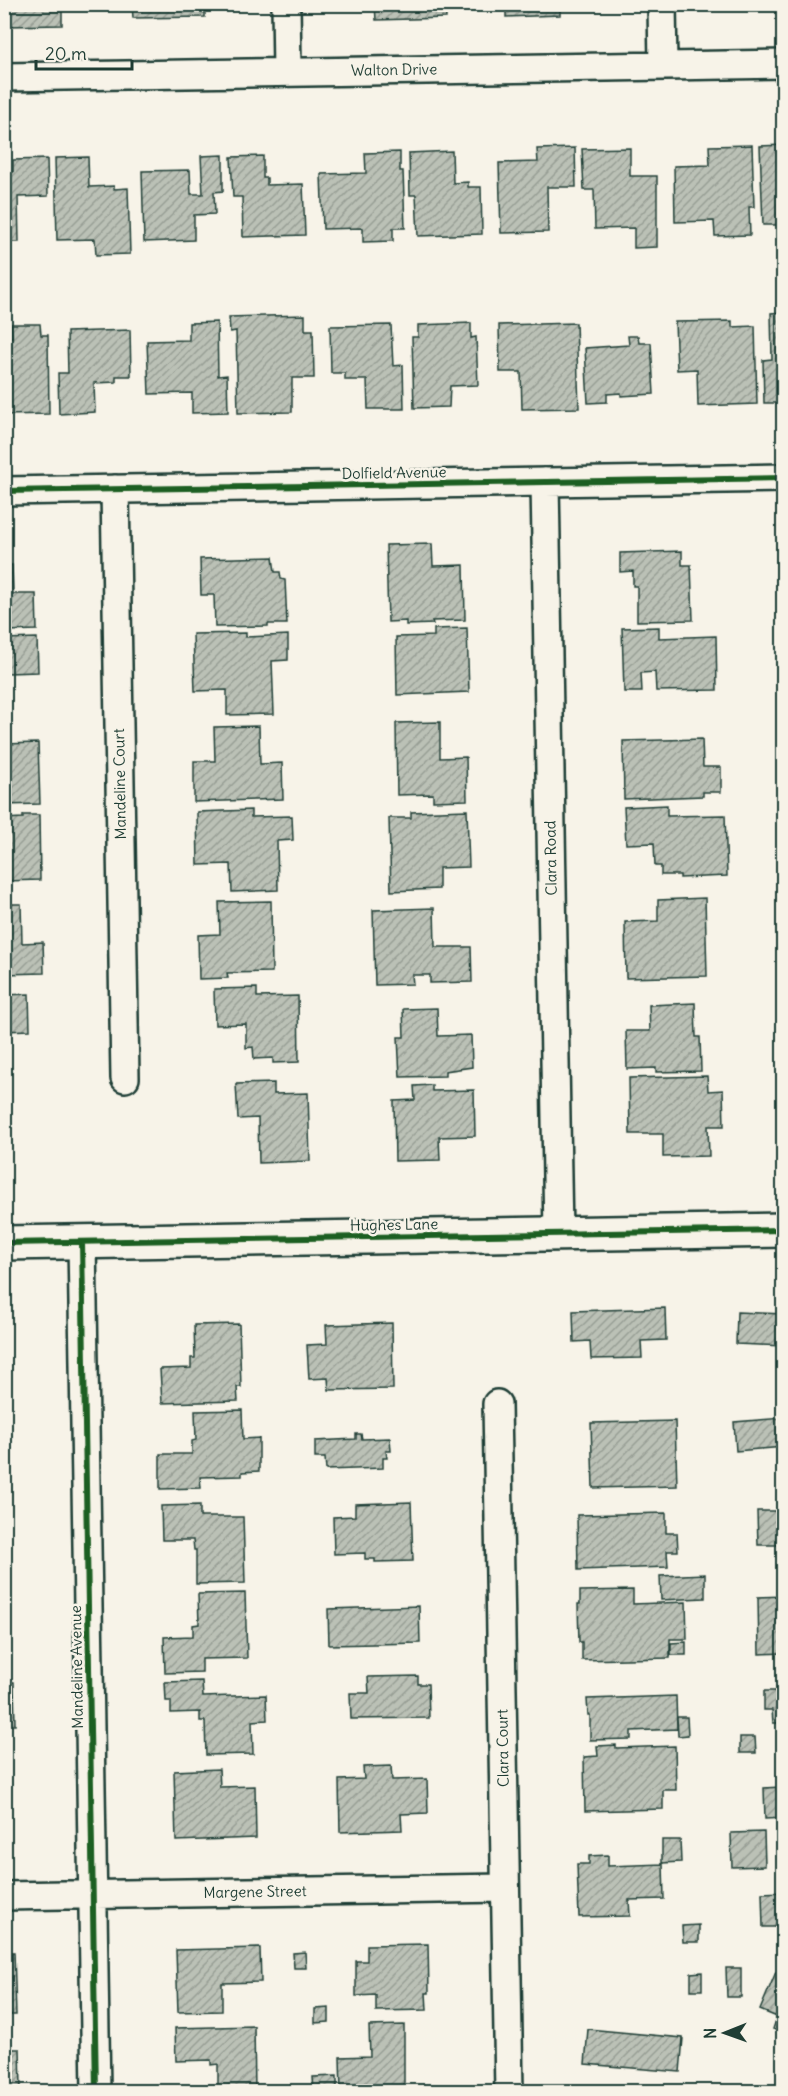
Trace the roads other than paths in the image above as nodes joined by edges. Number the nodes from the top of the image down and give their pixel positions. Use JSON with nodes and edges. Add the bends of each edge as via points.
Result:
{"nodes":[{"id":1,"x":286,"y":4,"type":"edge"},
{"id":2,"x":662,"y":4,"type":"edge"},
{"id":3,"x":783,"y":64,"type":"edge"},
{"id":4,"x":663,"y":66,"type":"junction"},
{"id":5,"x":287,"y":72,"type":"junction"},
{"id":6,"x":4,"y":77,"type":"edge"},
{"id":7,"x":783,"y":478,"type":"edge"},
{"id":8,"x":545,"y":482,"type":"junction"},
{"id":9,"x":115,"y":489,"type":"junction"},
{"id":10,"x":4,"y":491,"type":"edge"},
{"id":11,"x":125,"y":1078,"type":"dead end"},
{"id":12,"x":783,"y":1230,"type":"edge"},
{"id":13,"x":558,"y":1234,"type":"junction"},
{"id":14,"x":82,"y":1242,"type":"junction"},
{"id":15,"x":4,"y":1244,"type":"edge"},
{"id":16,"x":497,"y":1404,"type":"dead end"},
{"id":17,"x":506,"y":1887,"type":"junction"},
{"id":18,"x":93,"y":1895,"type":"junction"},
{"id":19,"x":4,"y":1896,"type":"edge"},
{"id":20,"x":96,"y":2091,"type":"edge"},
{"id":21,"x":509,"y":2091,"type":"edge"}],
"edges":[{"from":1,"to":5,"type":"street"},
{"from":2,"to":4,"type":"street"},
{"from":3,"to":4,"type":"street","name":"Walton Drive"},
{"from":4,"to":5,"type":"street","name":"Walton Drive"},
{"from":5,"to":6,"type":"street","name":"Walton Drive"},
{"from":7,"to":8,"type":"street","name":"Dolfield Avenue"},
{"from":8,"to":9,"type":"street","name":"Dolfield Avenue"},
{"from":8,"to":13,"type":"street","name":"Clara Road"},
{"from":9,"to":10,"type":"street","name":"Dolfield Avenue"},
{"from":9,"to":11,"type":"street","name":"Mandeline Court"},
{"from":12,"to":13,"type":"street","name":"Hughes Lane"},
{"from":13,"to":14,"type":"street","name":"Hughes Lane"},
{"from":14,"to":15,"type":"street","name":"Hughes Lane"},
{"from":14,"to":18,"type":"street","name":"Mandeline Avenue"},
{"from":16,"to":17,"type":"street","name":"Clara Court"},
{"from":17,"to":18,"type":"street","name":"Margene Street"},
{"from":17,"to":21,"type":"street","name":"Clara Court"},
{"from":18,"to":19,"type":"street","name":"Margene Street"},
{"from":18,"to":20,"type":"street","name":"Mandeline Avenue"}]}
